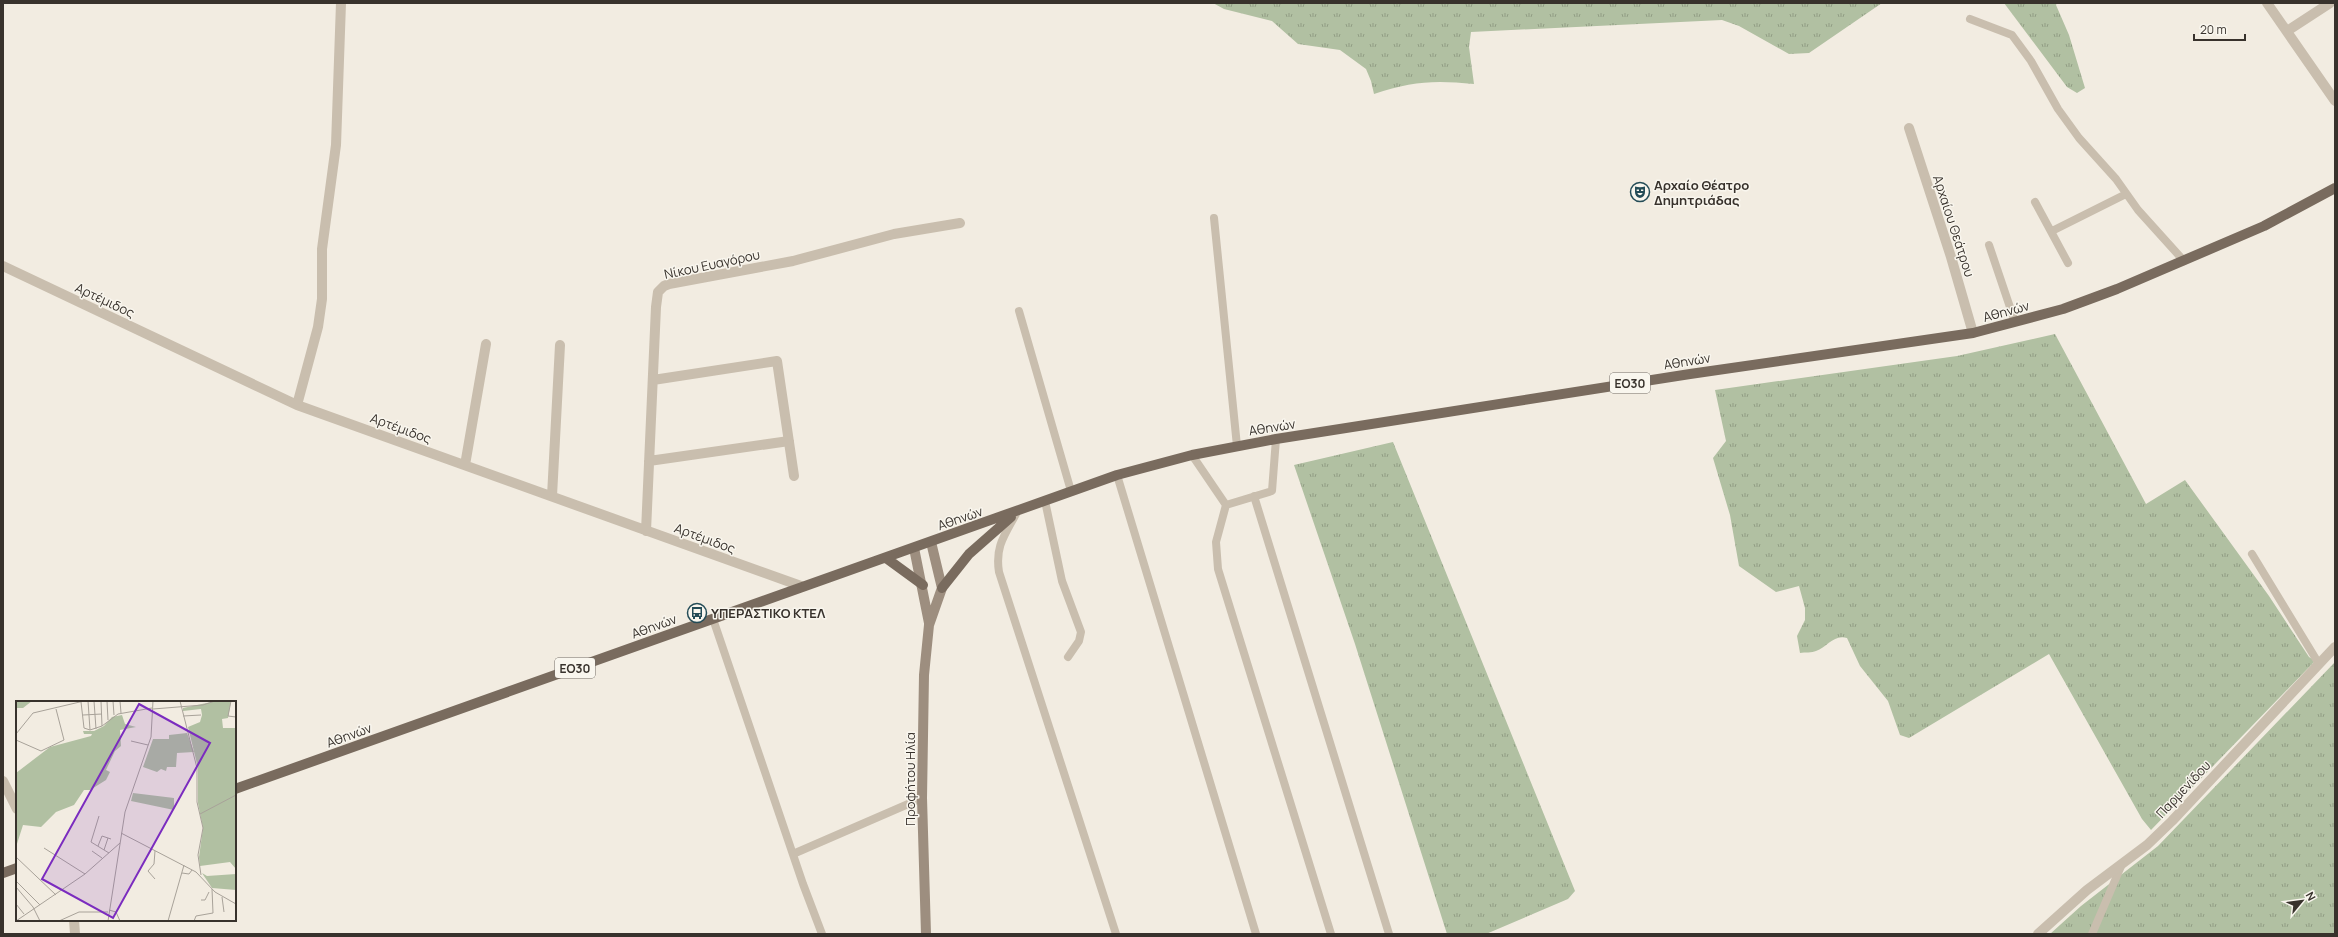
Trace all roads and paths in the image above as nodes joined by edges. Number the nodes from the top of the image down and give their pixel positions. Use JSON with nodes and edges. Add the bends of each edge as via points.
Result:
{"nodes":[{"id":1,"x":341,"y":3,"type":"edge"},
{"id":2,"x":2268,"y":3,"type":"edge"},
{"id":3,"x":2330,"y":3,"type":"edge"},
{"id":4,"x":1970,"y":19,"type":"dead end"},
{"id":5,"x":2287,"y":31,"type":"junction"},
{"id":6,"x":2333,"y":94,"type":"edge"},
{"id":7,"x":1909,"y":128,"type":"dead end"},
{"id":8,"x":2335,"y":188,"type":"edge"},
{"id":9,"x":2126,"y":194,"type":"junction"},
{"id":10,"x":2035,"y":202,"type":"dead end"},
{"id":11,"x":1214,"y":218,"type":"dead end"},
{"id":12,"x":960,"y":223,"type":"dead end"},
{"id":13,"x":2052,"y":231,"type":"junction"},
{"id":14,"x":1989,"y":245,"type":"dead end"},
{"id":15,"x":2184,"y":261,"type":"junction"},
{"id":16,"x":2068,"y":263,"type":"dead end"},
{"id":17,"x":3,"y":266,"type":"edge"},
{"id":18,"x":1019,"y":311,"type":"dead end"},
{"id":19,"x":2015,"y":322,"type":"junction"},
{"id":20,"x":1973,"y":333,"type":"junction"},
{"id":21,"x":486,"y":344,"type":"dead end"},
{"id":22,"x":560,"y":345,"type":"dead end"},
{"id":23,"x":653,"y":380,"type":"junction"},
{"id":24,"x":297,"y":405,"type":"junction"},
{"id":25,"x":1276,"y":439,"type":"junction"},
{"id":26,"x":789,"y":441,"type":"junction"},
{"id":27,"x":1236,"y":446,"type":"junction"},
{"id":28,"x":1192,"y":455,"type":"junction"},
{"id":29,"x":649,"y":462,"type":"junction"},
{"id":30,"x":466,"y":465,"type":"junction"},
{"id":31,"x":1117,"y":475,"type":"junction"},
{"id":32,"x":794,"y":476,"type":"dead end"},
{"id":33,"x":1071,"y":491,"type":"junction"},
{"id":34,"x":552,"y":496,"type":"junction"},
{"id":35,"x":1254,"y":496,"type":"junction"},
{"id":36,"x":1045,"y":500,"type":"junction"},
{"id":37,"x":1226,"y":505,"type":"junction"},
{"id":38,"x":1018,"y":512,"type":"junction"},
{"id":39,"x":646,"y":531,"type":"junction"},
{"id":40,"x":931,"y":542,"type":"junction"},
{"id":41,"x":914,"y":548,"type":"junction"},
{"id":42,"x":2252,"y":554,"type":"dead end"},
{"id":43,"x":886,"y":558,"type":"junction"},
{"id":44,"x":923,"y":585,"type":"junction"},
{"id":45,"x":802,"y":586,"type":"junction"},
{"id":46,"x":942,"y":588,"type":"junction"},
{"id":47,"x":713,"y":619,"type":"junction"},
{"id":48,"x":929,"y":625,"type":"junction"},
{"id":49,"x":2335,"y":647,"type":"edge"},
{"id":50,"x":1068,"y":657,"type":"dead end"},
{"id":51,"x":2319,"y":664,"type":"junction"},
{"id":52,"x":3,"y":781,"type":"edge"},
{"id":53,"x":236,"y":789,"type":"edge"},
{"id":54,"x":922,"y":798,"type":"junction"},
{"id":55,"x":16,"y":807,"type":"edge"},
{"id":56,"x":793,"y":854,"type":"junction"},
{"id":57,"x":2122,"y":864,"type":"junction"},
{"id":58,"x":16,"y":868,"type":"edge"},
{"id":59,"x":3,"y":873,"type":"edge"},
{"id":60,"x":74,"y":921,"type":"edge"},
{"id":61,"x":75,"y":934,"type":"edge"},
{"id":62,"x":822,"y":934,"type":"edge"},
{"id":63,"x":926,"y":934,"type":"edge"},
{"id":64,"x":1116,"y":934,"type":"edge"},
{"id":65,"x":1256,"y":934,"type":"edge"},
{"id":66,"x":1331,"y":934,"type":"edge"},
{"id":67,"x":1389,"y":934,"type":"edge"},
{"id":68,"x":2038,"y":934,"type":"edge"},
{"id":69,"x":2092,"y":934,"type":"edge"}],
"edges":[{"from":1,"to":24,"type":"street","via":[[336,145],[322,249],[322,299],[318,327]]},
{"from":2,"to":5,"type":"street"},
{"from":3,"to":5,"type":"street"},
{"from":4,"to":9,"type":"lane","via":[[2012,35],[2032,61],[2058,109],[2079,138],[2116,178]]},
{"from":5,"to":6,"type":"street"},
{"from":7,"to":20,"type":"street","name":"Αρχαίου Θεάτρου"},
{"from":8,"to":15,"type":"main road","name":"Αθηνών","number":"ΕΟ30","via":[[2271,222]]},
{"from":9,"to":13,"type":"lane"},
{"from":9,"to":15,"type":"lane"},
{"from":10,"to":13,"type":"lane"},
{"from":11,"to":27,"type":"lane"},
{"from":12,"to":23,"type":"street","name":"Νίκου Ευαγόρου","via":[[894,234],[793,261],[664,286],[656,299]]},
{"from":13,"to":16,"type":"lane"},
{"from":14,"to":19,"type":"lane"},
{"from":15,"to":19,"type":"main road","name":"Αθηνών","number":"ΕΟ30","via":[[2077,304]]},
{"from":17,"to":24,"type":"street","name":"Αρτέμιδος"},
{"from":18,"to":33,"type":"lane"},
{"from":19,"to":20,"type":"main road","name":"Αθηνών","number":"ΕΟ30"},
{"from":20,"to":25,"type":"main road","name":"Αθηνών","number":"ΕΟ30","via":[[1690,374]]},
{"from":21,"to":30,"type":"street"},
{"from":22,"to":34,"type":"street"},
{"from":23,"to":26,"type":"street","via":[[777,361]]},
{"from":23,"to":29,"type":"street","name":"Νίκου Ευαγόρου"},
{"from":24,"to":30,"type":"street","name":"Αρτέμιδος"},
{"from":25,"to":27,"type":"main road","name":"Αθηνών","number":"ΕΟ30"},
{"from":25,"to":35,"type":"lane","via":[[1272,491]]},
{"from":26,"to":29,"type":"street"},
{"from":26,"to":32,"type":"street"},
{"from":27,"to":28,"type":"main road","name":"Αθηνών","number":"ΕΟ30"},
{"from":28,"to":31,"type":"main road","name":"Αθηνών","number":"ΕΟ30"},
{"from":28,"to":37,"type":"lane"},
{"from":29,"to":39,"type":"street","name":"Νίκου Ευαγόρου"},
{"from":30,"to":34,"type":"street","name":"Αρτέμιδος"},
{"from":31,"to":33,"type":"main road","name":"Αθηνών","number":"ΕΟ30"},
{"from":31,"to":65,"type":"lane"},
{"from":33,"to":36,"type":"main road","name":"Αθηνών","number":"ΕΟ30"},
{"from":34,"to":39,"type":"street","name":"Αρτέμιδος"},
{"from":35,"to":37,"type":"lane"},
{"from":35,"to":67,"type":"lane"},
{"from":36,"to":38,"type":"main road","name":"Αθηνών","number":"ΕΟ30"},
{"from":36,"to":50,"type":"lane","via":[[1062,581],[1081,632],[1079,641]]},
{"from":37,"to":66,"type":"lane","via":[[1216,542],[1218,569]]},
{"from":38,"to":40,"type":"main road","name":"Αθηνών","number":"ΕΟ30"},
{"from":38,"to":46,"type":"main road","via":[[969,554]]},
{"from":38,"to":64,"type":"lane","via":[[1000,544],[996,557],[999,572]]},
{"from":39,"to":45,"type":"street","name":"Αρτέμιδος"},
{"from":40,"to":41,"type":"main road","name":"Αθηνών","number":"ΕΟ30"},
{"from":40,"to":46,"type":"street"},
{"from":41,"to":43,"type":"main road","name":"Αθηνών","number":"ΕΟ30"},
{"from":41,"to":44,"type":"street"},
{"from":42,"to":51,"type":"lane"},
{"from":43,"to":44,"type":"main road"},
{"from":43,"to":45,"type":"main road","name":"Αθηνών","number":"ΕΟ30"},
{"from":44,"to":48,"type":"street"},
{"from":45,"to":47,"type":"main road","name":"Αθηνών","number":"ΕΟ30"},
{"from":46,"to":48,"type":"street"},
{"from":47,"to":53,"type":"main road","name":"Αθηνών","number":"ΕΟ30"},
{"from":47,"to":56,"type":"lane"},
{"from":48,"to":54,"type":"street","name":"Προφήτου Ηλία","via":[[924,676]]},
{"from":49,"to":51,"type":"street","name":"Παρμενίδου"},
{"from":51,"to":57,"type":"street","name":"Παρμενίδου","via":[[2172,821]]},
{"from":52,"to":55,"type":"street"},
{"from":54,"to":56,"type":"lane"},
{"from":54,"to":63,"type":"street","name":"Προφήτου Ηλία"},
{"from":56,"to":62,"type":"lane"},
{"from":57,"to":68,"type":"street","name":"Παρμενίδου","via":[[2087,890]]},
{"from":57,"to":69,"type":"lane"},
{"from":58,"to":59,"type":"main road"},
{"from":60,"to":61,"type":"street"}]}
